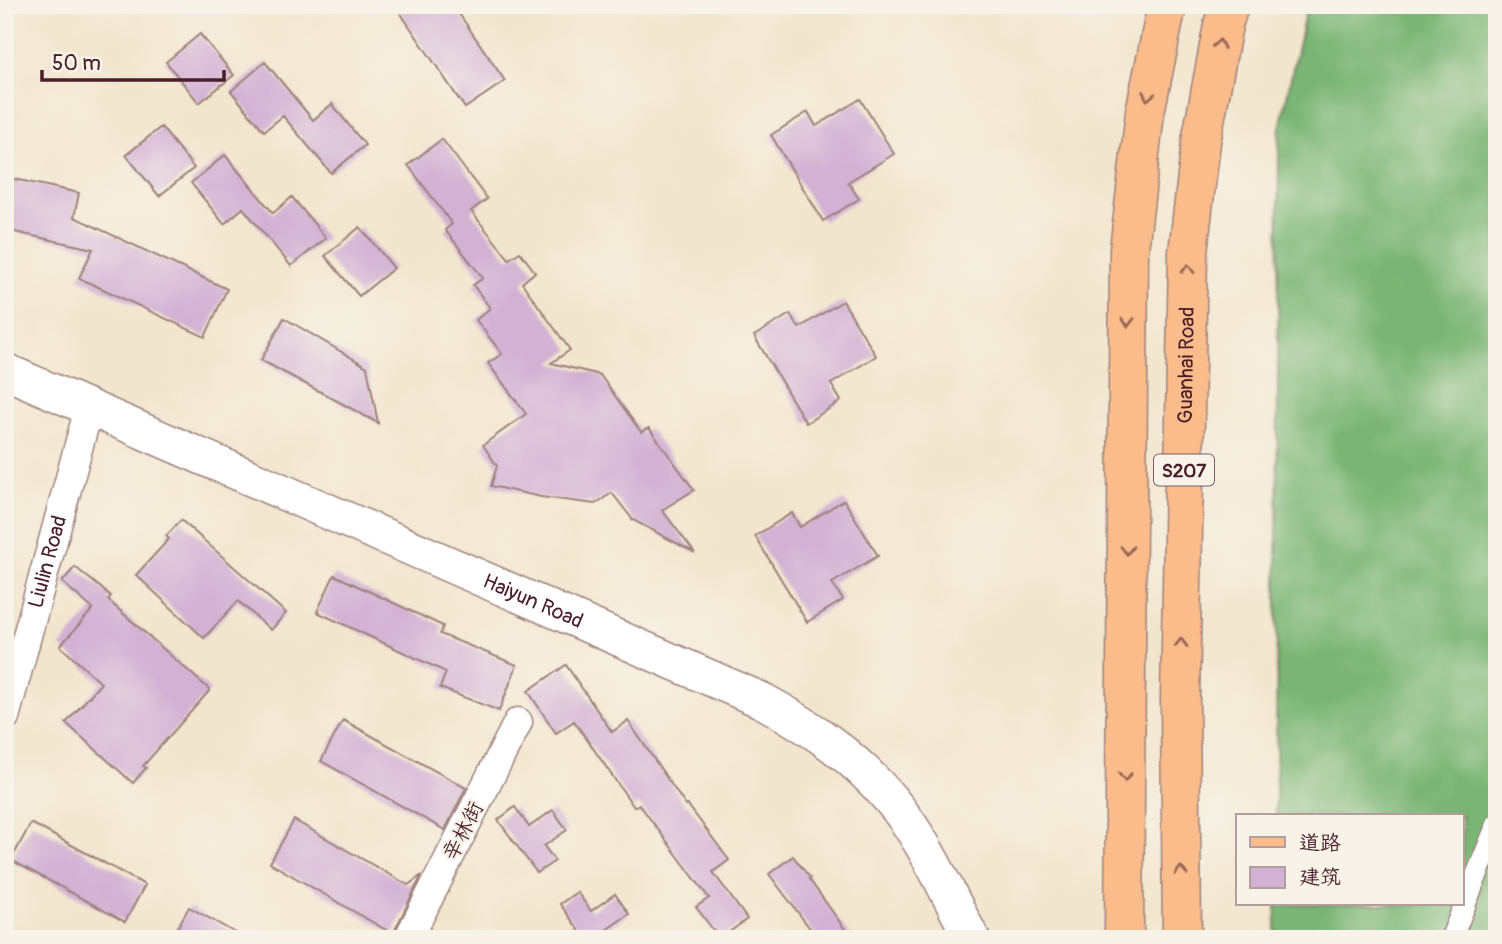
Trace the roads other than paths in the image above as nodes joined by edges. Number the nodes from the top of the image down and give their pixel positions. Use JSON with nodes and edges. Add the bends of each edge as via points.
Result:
{"nodes":[{"id":1,"x":1167,"y":5,"type":"edge"},
{"id":2,"x":1229,"y":5,"type":"edge"},
{"id":3,"x":5,"y":371,"type":"edge"},
{"id":4,"x":89,"y":408,"type":"junction"},
{"id":5,"x":5,"y":717,"type":"edge"},
{"id":6,"x":518,"y":722,"type":"dead end"},
{"id":7,"x":1497,"y":825,"type":"edge"},
{"id":8,"x":408,"y":939,"type":"edge"},
{"id":9,"x":972,"y":939,"type":"edge"},
{"id":10,"x":1124,"y":939,"type":"edge"},
{"id":11,"x":1182,"y":939,"type":"edge"},
{"id":12,"x":1451,"y":939,"type":"edge"}],
"edges":[{"from":1,"to":10,"type":"main road","number":"S207","one_way":true,"via":[[1144,122],[1129,250]]},
{"from":11,"to":2,"type":"main road","name":"Guanhai Road","number":"S207","one_way":true,"via":[[1180,699],[1188,252],[1201,142]]},
{"from":3,"to":4,"type":"street","name":"Haiyun Road"},
{"from":4,"to":5,"type":"street","name":"Liulin Road"},
{"from":4,"to":9,"type":"street","name":"Haiyun Road","via":[[763,701],[803,723],[862,769],[892,801]]},
{"from":6,"to":8,"type":"street","name":"辛林街"},
{"from":7,"to":12,"type":"street"}]}
